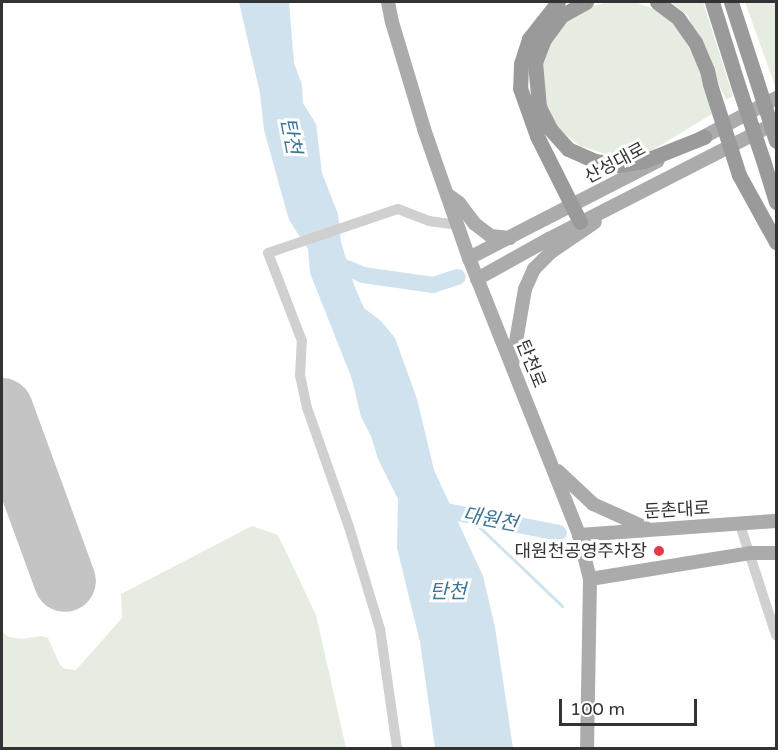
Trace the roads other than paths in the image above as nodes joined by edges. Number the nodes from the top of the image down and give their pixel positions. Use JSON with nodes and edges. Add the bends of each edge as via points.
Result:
{"nodes":[{"id":1,"x":388,"y":2,"type":"edge"},
{"id":2,"x":558,"y":2,"type":"edge"},
{"id":3,"x":586,"y":2,"type":"edge"},
{"id":4,"x":657,"y":2,"type":"edge"},
{"id":5,"x":711,"y":2,"type":"edge"},
{"id":6,"x":731,"y":2,"type":"edge"},
{"id":7,"x":777,"y":98,"type":"edge"},
{"id":8,"x":777,"y":123,"type":"edge"},
{"id":9,"x":704,"y":137,"type":"junction"},
{"id":10,"x":777,"y":141,"type":"edge"},
{"id":11,"x":446,"y":194,"type":"junction"},
{"id":12,"x":777,"y":202,"type":"edge"},
{"id":13,"x":620,"y":204,"type":"junction"},
{"id":14,"x":572,"y":206,"type":"junction"},
{"id":15,"x":580,"y":222,"type":"junction"},
{"id":16,"x":457,"y":225,"type":"junction"},
{"id":17,"x":510,"y":238,"type":"junction"},
{"id":18,"x":777,"y":242,"type":"edge"},
{"id":19,"x":469,"y":258,"type":"junction"},
{"id":20,"x":477,"y":279,"type":"junction"},
{"id":21,"x":512,"y":367,"type":"junction"},
{"id":22,"x":551,"y":463,"type":"junction"},
{"id":23,"x":777,"y":521,"type":"edge"},
{"id":24,"x":740,"y":525,"type":"junction"},
{"id":25,"x":648,"y":529,"type":"junction"},
{"id":26,"x":579,"y":535,"type":"junction"},
{"id":27,"x":750,"y":553,"type":"junction"},
{"id":28,"x":777,"y":553,"type":"edge"},
{"id":29,"x":590,"y":579,"type":"junction"},
{"id":30,"x":777,"y":635,"type":"edge"},
{"id":31,"x":397,"y":748,"type":"edge"},
{"id":32,"x":587,"y":748,"type":"edge"}],
"edges":[{"from":1,"to":11,"type":"main road","name":"탄천로"},
{"from":2,"to":14,"type":"highway","via":[[529,39],[521,64],[520,88],[537,136]]},
{"from":3,"to":9,"type":"highway","via":[[561,16],[544,39],[535,62],[539,107],[550,129],[567,148],[595,161],[620,165],[644,161]]},
{"from":4,"to":18,"type":"highway","bridge":true,"via":[[678,18],[695,42],[738,175]]},
{"from":5,"to":12,"type":"highway","bridge":true},
{"from":6,"to":10,"type":"highway","bridge":true},
{"from":7,"to":9,"type":"main road","name":"산성대로"},
{"from":8,"to":13,"type":"main road","name":"산성대로"},
{"from":9,"to":14,"type":"main road","name":"산성대로"},
{"from":11,"to":16,"type":"main road","name":"탄천로"},
{"from":11,"to":17,"type":"main road","via":[[491,236]]},
{"from":13,"to":15,"type":"main road","name":"산성대로"},
{"from":13,"to":21,"type":"main road","via":[[551,252],[534,269],[525,289]]},
{"from":14,"to":15,"type":"highway"},
{"from":14,"to":17,"type":"main road","name":"산성대로"},
{"from":15,"to":20,"type":"main road","name":"산성대로"},
{"from":16,"to":19,"type":"main road","name":"탄천로"},
{"from":16,"to":31,"type":"street","via":[[429,221],[398,209],[268,253],[302,341],[300,376],[307,408],[380,629]]},
{"from":17,"to":19,"type":"main road","name":"산성대로"},
{"from":19,"to":20,"type":"main road","name":"탄천로"},
{"from":20,"to":21,"type":"main road","name":"탄천로"},
{"from":21,"to":22,"type":"main road","name":"탄천로"},
{"from":22,"to":25,"type":"main road","via":[[593,504]]},
{"from":22,"to":26,"type":"main road","name":"탄천로"},
{"from":23,"to":24,"type":"main road","name":"둔촌대로"},
{"from":24,"to":25,"type":"main road","name":"둔촌대로"},
{"from":24,"to":27,"type":"street"},
{"from":25,"to":26,"type":"main road","name":"둔촌대로"},
{"from":26,"to":29,"type":"main road","name":"탄천로"},
{"from":27,"to":28,"type":"main road"},
{"from":27,"to":29,"type":"main road"},
{"from":27,"to":30,"type":"street"},
{"from":29,"to":32,"type":"main road","name":"탄천로"}]}
